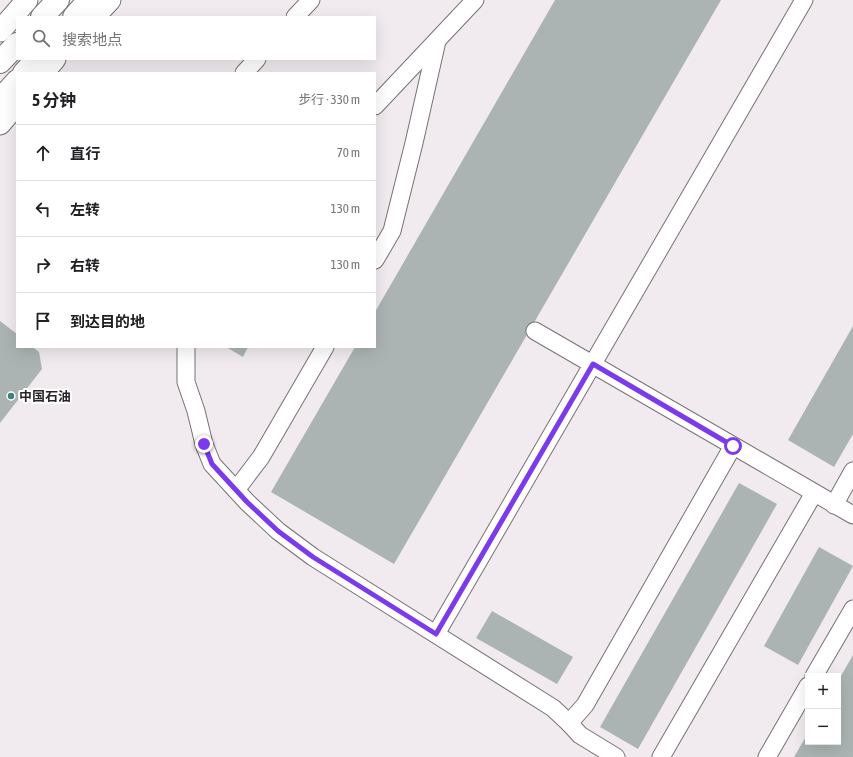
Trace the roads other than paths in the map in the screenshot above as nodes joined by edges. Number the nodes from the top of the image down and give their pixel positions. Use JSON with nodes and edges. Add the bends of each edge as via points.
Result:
{"nodes":[{"id":1,"x":27,"y":0,"type":"edge"},
{"id":2,"x":58,"y":0,"type":"edge"},
{"id":3,"x":89,"y":0,"type":"edge"},
{"id":4,"x":110,"y":0,"type":"edge"},
{"id":5,"x":311,"y":0,"type":"edge"},
{"id":6,"x":474,"y":0,"type":"edge"},
{"id":7,"x":804,"y":0,"type":"edge"},
{"id":8,"x":43,"y":16,"type":"edge"},
{"id":9,"x":75,"y":16,"type":"edge"},
{"id":10,"x":95,"y":16,"type":"edge"},
{"id":11,"x":296,"y":16,"type":"edge"},
{"id":12,"x":0,"y":31,"type":"edge"},
{"id":13,"x":437,"y":40,"type":"junction"},
{"id":14,"x":16,"y":45,"type":"edge"},
{"id":15,"x":36,"y":60,"type":"edge"},
{"id":16,"x":54,"y":60,"type":"edge"},
{"id":17,"x":256,"y":60,"type":"edge"},
{"id":18,"x":0,"y":62,"type":"edge"},
{"id":19,"x":25,"y":72,"type":"edge"},
{"id":20,"x":44,"y":72,"type":"edge"},
{"id":21,"x":245,"y":72,"type":"edge"},
{"id":22,"x":16,"y":82,"type":"edge"},
{"id":23,"x":0,"y":100,"type":"edge"},
{"id":24,"x":16,"y":105,"type":"edge"},
{"id":25,"x":376,"y":105,"type":"edge"},
{"id":26,"x":0,"y":124,"type":"edge"},
{"id":27,"x":376,"y":258,"type":"edge"},
{"id":28,"x":535,"y":331,"type":"dead end"},
{"id":29,"x":186,"y":348,"type":"edge"},
{"id":30,"x":324,"y":348,"type":"edge"},
{"id":31,"x":593,"y":364,"type":"junction"},
{"id":32,"x":733,"y":446,"type":"junction"},
{"id":33,"x":853,"y":471,"type":"edge"},
{"id":34,"x":236,"y":490,"type":"junction"},
{"id":35,"x":814,"y":493,"type":"junction"},
{"id":36,"x":834,"y":504,"type":"junction"},
{"id":37,"x":853,"y":515,"type":"edge"},
{"id":38,"x":853,"y":608,"type":"edge"},
{"id":39,"x":436,"y":634,"type":"junction"},
{"id":40,"x":816,"y":673,"type":"edge"},
{"id":41,"x":805,"y":691,"type":"edge"},
{"id":42,"x":569,"y":723,"type":"junction"},
{"id":43,"x":616,"y":757,"type":"edge"},
{"id":44,"x":661,"y":757,"type":"edge"},
{"id":45,"x":767,"y":757,"type":"edge"}],
"edges":[{"from":1,"to":12,"type":"main road"},
{"from":2,"to":8,"type":"highway"},
{"from":3,"to":9,"type":"highway"},
{"from":4,"to":10,"type":"main road"},
{"from":5,"to":11,"type":"street"},
{"from":6,"to":13,"type":"street"},
{"from":7,"to":31,"type":"street"},
{"from":13,"to":25,"type":"street"},
{"from":13,"to":27,"type":"street","via":[[392,231]]},
{"from":14,"to":18,"type":"highway"},
{"from":15,"to":19,"type":"highway"},
{"from":16,"to":20,"type":"main road"},
{"from":17,"to":21,"type":"street"},
{"from":22,"to":23,"type":"highway"},
{"from":24,"to":26,"type":"main road"},
{"from":28,"to":31,"type":"street"},
{"from":29,"to":34,"type":"street","via":[[186,382],[204,444],[212,464]]},
{"from":30,"to":34,"type":"street","via":[[261,457]]},
{"from":31,"to":32,"type":"street"},
{"from":31,"to":39,"type":"street"},
{"from":32,"to":35,"type":"street"},
{"from":32,"to":42,"type":"street","via":[[585,705]]},
{"from":33,"to":36,"type":"street"},
{"from":34,"to":39,"type":"street","via":[[278,531],[313,557]]},
{"from":35,"to":36,"type":"street"},
{"from":35,"to":44,"type":"street"},
{"from":36,"to":37,"type":"street"},
{"from":38,"to":40,"type":"street"},
{"from":39,"to":42,"type":"street","via":[[553,708]]},
{"from":41,"to":45,"type":"street"},
{"from":42,"to":43,"type":"street","via":[[580,735]]}]}
